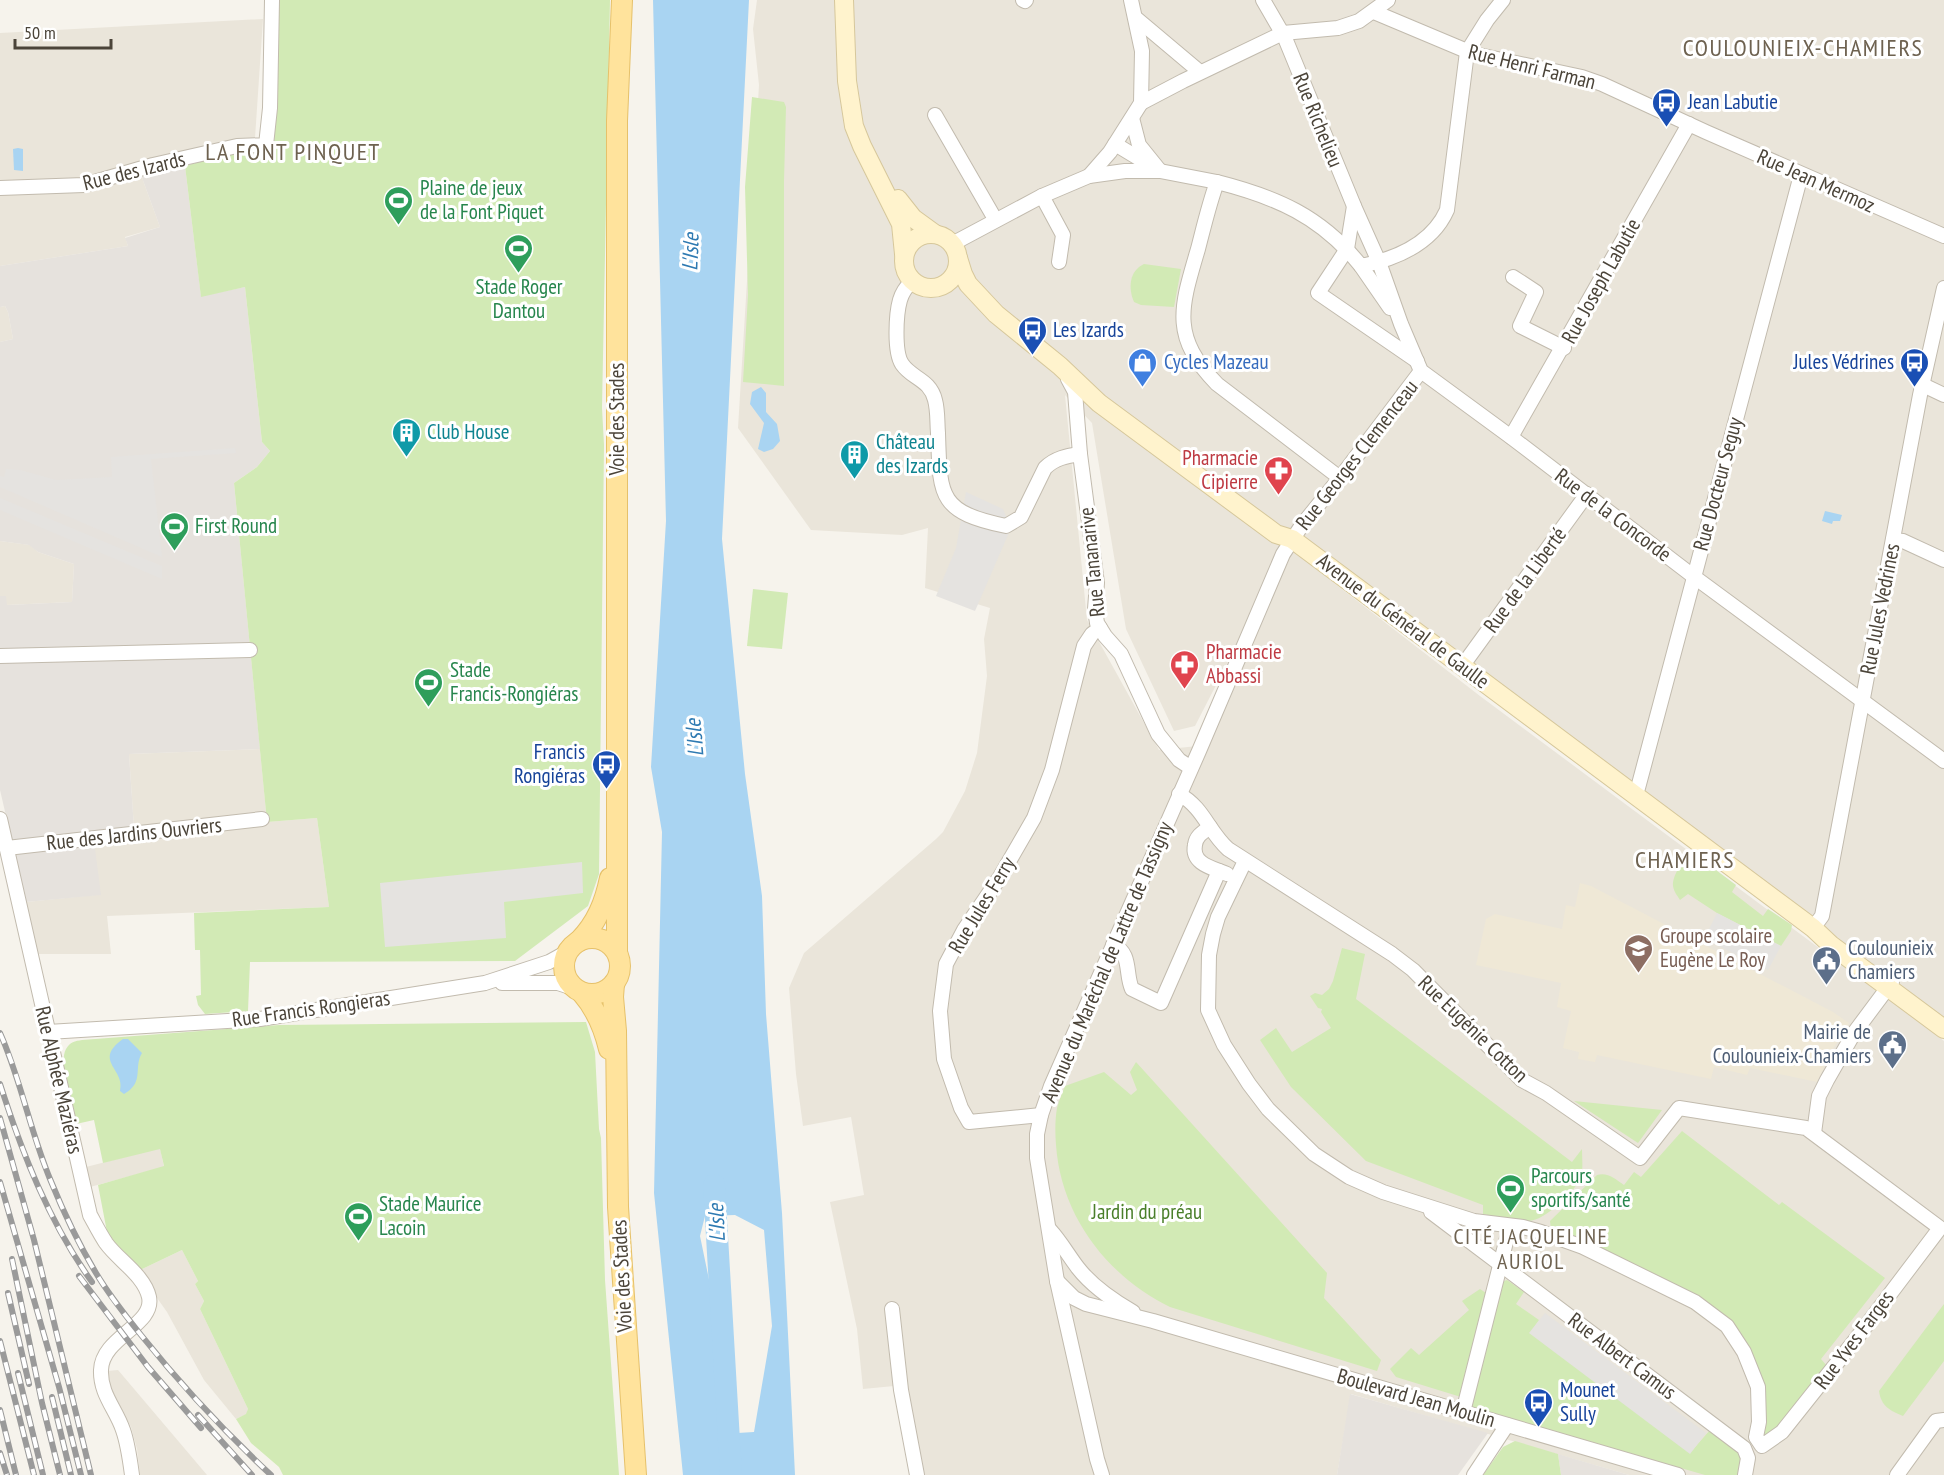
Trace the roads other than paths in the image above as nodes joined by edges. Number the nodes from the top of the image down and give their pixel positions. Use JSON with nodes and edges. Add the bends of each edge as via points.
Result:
{"nodes":[{"id":1,"x":272,"y":0,"type":"edge"},
{"id":2,"x":622,"y":0,"type":"edge"},
{"id":3,"x":844,"y":0,"type":"edge"},
{"id":4,"x":1131,"y":0,"type":"edge"},
{"id":5,"x":1263,"y":0,"type":"edge"},
{"id":6,"x":1388,"y":0,"type":"edge"},
{"id":7,"x":1503,"y":0,"type":"edge"},
{"id":8,"x":1374,"y":12,"type":"junction"},
{"id":9,"x":1137,"y":19,"type":"junction"},
{"id":10,"x":1283,"y":33,"type":"junction"},
{"id":11,"x":1467,"y":52,"type":"junction"},
{"id":12,"x":1200,"y":72,"type":"junction"},
{"id":13,"x":1141,"y":103,"type":"junction"},
{"id":14,"x":935,"y":115,"type":"dead end"},
{"id":15,"x":1132,"y":118,"type":"junction"},
{"id":16,"x":1689,"y":124,"type":"junction"},
{"id":17,"x":1115,"y":144,"type":"junction"},
{"id":18,"x":869,"y":160,"type":"junction"},
{"id":19,"x":1160,"y":171,"type":"junction"},
{"id":20,"x":1801,"y":175,"type":"junction"},
{"id":21,"x":1089,"y":176,"type":"junction"},
{"id":22,"x":1217,"y":182,"type":"junction"},
{"id":23,"x":0,"y":188,"type":"edge"},
{"id":24,"x":1042,"y":196,"type":"junction"},
{"id":25,"x":1354,"y":206,"type":"junction"},
{"id":26,"x":995,"y":219,"type":"junction"},
{"id":27,"x":936,"y":234,"type":"junction"},
{"id":28,"x":1944,"y":236,"type":"edge"},
{"id":29,"x":1347,"y":249,"type":"junction"},
{"id":30,"x":955,"y":251,"type":"junction"},
{"id":31,"x":904,"y":254,"type":"junction"},
{"id":32,"x":1059,"y":262,"type":"dead end"},
{"id":33,"x":1379,"y":262,"type":"junction"},
{"id":34,"x":1361,"y":266,"type":"junction"},
{"id":35,"x":1513,"y":277,"type":"dead end"},
{"id":36,"x":912,"y":281,"type":"junction"},
{"id":37,"x":939,"y":287,"type":"junction"},
{"id":38,"x":1944,"y":288,"type":"edge"},
{"id":39,"x":996,"y":314,"type":"junction"},
{"id":40,"x":1401,"y":324,"type":"junction"},
{"id":41,"x":1564,"y":348,"type":"junction"},
{"id":42,"x":1060,"y":366,"type":"junction"},
{"id":43,"x":1419,"y":366,"type":"junction"},
{"id":44,"x":1923,"y":385,"type":"junction"},
{"id":45,"x":1944,"y":395,"type":"edge"},
{"id":46,"x":1511,"y":437,"type":"junction"},
{"id":47,"x":1080,"y":454,"type":"junction"},
{"id":48,"x":1340,"y":478,"type":"junction"},
{"id":49,"x":1587,"y":494,"type":"junction"},
{"id":50,"x":1292,"y":539,"type":"junction"},
{"id":51,"x":1893,"y":540,"type":"junction"},
{"id":52,"x":1944,"y":560,"type":"edge"},
{"id":53,"x":1693,"y":576,"type":"junction"},
{"id":54,"x":1100,"y":628,"type":"junction"},
{"id":55,"x":250,"y":650,"type":"dead end"},
{"id":56,"x":0,"y":656,"type":"edge"},
{"id":57,"x":1463,"y":665,"type":"junction"},
{"id":58,"x":1862,"y":701,"type":"junction"},
{"id":59,"x":1944,"y":761,"type":"edge"},
{"id":60,"x":1191,"y":768,"type":"junction"},
{"id":61,"x":1634,"y":794,"type":"junction"},
{"id":62,"x":1179,"y":795,"type":"junction"},
{"id":63,"x":0,"y":819,"type":"edge"},
{"id":64,"x":262,"y":819,"type":"dead end"},
{"id":65,"x":1210,"y":827,"type":"junction"},
{"id":66,"x":617,"y":837,"type":"junction"},
{"id":67,"x":7,"y":848,"type":"junction"},
{"id":68,"x":1245,"y":861,"type":"junction"},
{"id":69,"x":1219,"y":871,"type":"junction"},
{"id":70,"x":1237,"y":879,"type":"junction"},
{"id":71,"x":1813,"y":928,"type":"junction"},
{"id":72,"x":1113,"y":945,"type":"junction"},
{"id":73,"x":573,"y":946,"type":"junction"},
{"id":74,"x":617,"y":952,"type":"junction"},
{"id":75,"x":485,"y":983,"type":"junction"},
{"id":76,"x":614,"y":984,"type":"junction"},
{"id":77,"x":1890,"y":984,"type":"junction"},
{"id":78,"x":579,"y":991,"type":"junction"},
{"id":79,"x":1944,"y":1020,"type":"edge"},
{"id":80,"x":1944,"y":1029,"type":"edge"},
{"id":81,"x":48,"y":1032,"type":"junction"},
{"id":82,"x":617,"y":1077,"type":"junction"},
{"id":83,"x":1041,"y":1115,"type":"junction"},
{"id":84,"x":1814,"y":1133,"type":"junction"},
{"id":85,"x":1422,"y":1205,"type":"junction"},
{"id":86,"x":1510,"y":1226,"type":"junction"},
{"id":87,"x":1940,"y":1228,"type":"joint"},
{"id":88,"x":1050,"y":1230,"type":"junction"},
{"id":89,"x":1500,"y":1264,"type":"junction"},
{"id":90,"x":1079,"y":1269,"type":"junction"},
{"id":91,"x":1056,"y":1281,"type":"junction"},
{"id":92,"x":1086,"y":1304,"type":"junction"},
{"id":93,"x":892,"y":1309,"type":"dead end"},
{"id":94,"x":1153,"y":1321,"type":"junction"},
{"id":95,"x":1066,"y":1328,"type":"junction"},
{"id":96,"x":1463,"y":1412,"type":"junction"},
{"id":97,"x":1940,"y":1421,"type":"edge"},
{"id":98,"x":1507,"y":1425,"type":"junction"},
{"id":99,"x":132,"y":1475,"type":"edge"},
{"id":100,"x":636,"y":1475,"type":"edge"},
{"id":101,"x":917,"y":1475,"type":"edge"},
{"id":102,"x":1102,"y":1475,"type":"edge"},
{"id":103,"x":1474,"y":1475,"type":"edge"},
{"id":104,"x":1678,"y":1475,"type":"edge"},
{"id":105,"x":1745,"y":1475,"type":"edge"},
{"id":106,"x":1896,"y":1475,"type":"edge"}],
"edges":[{"from":1,"to":23,"type":"street","name":"Rue des Izards","via":[[266,145],[237,146],[84,185]]},
{"from":2,"to":66,"type":"main road","name":"Voie des Stades","via":[[617,121]]},
{"from":3,"to":18,"type":"main road","via":[[850,105],[854,126]]},
{"from":4,"to":9,"type":"street"},
{"from":5,"to":10,"type":"street","name":"Rue Richelieu"},
{"from":6,"to":8,"type":"street"},
{"from":7,"to":11,"type":"street"},
{"from":8,"to":10,"type":"street","via":[[1338,28]]},
{"from":8,"to":11,"type":"street","name":"Rue Henri Farman"},
{"from":9,"to":12,"type":"street"},
{"from":9,"to":13,"type":"street","via":[[1142,51]]},
{"from":10,"to":12,"type":"street"},
{"from":10,"to":25,"type":"street","name":"Rue Richelieu"},
{"from":11,"to":16,"type":"street","name":"Rue Henri Farman","via":[[1582,77]]},
{"from":11,"to":33,"type":"street","via":[[1447,210],[1442,222],[1412,248]]},
{"from":12,"to":13,"type":"street"},
{"from":13,"to":15,"type":"street"},
{"from":14,"to":26,"type":"street"},
{"from":15,"to":17,"type":"street"},
{"from":15,"to":19,"type":"street","via":[[1139,145]]},
{"from":16,"to":20,"type":"street","name":"Rue Jean Mermoz"},
{"from":16,"to":41,"type":"street","name":"Rue Joseph Labutie"},
{"from":17,"to":19,"type":"street"},
{"from":17,"to":21,"type":"street"},
{"from":18,"to":27,"type":"main road","via":[[913,218]]},
{"from":18,"to":31,"type":"main road","via":[[901,224]]},
{"from":19,"to":21,"type":"street"},
{"from":19,"to":22,"type":"street"},
{"from":20,"to":28,"type":"street","name":"Rue Jean Mermoz"},
{"from":20,"to":53,"type":"street","name":"Rue Docteur Seguy"},
{"from":21,"to":24,"type":"street"},
{"from":22,"to":29,"type":"street","via":[[1257,192],[1295,210],[1326,229]]},
{"from":22,"to":48,"type":"street","via":[[1184,294],[1183,321],[1189,346],[1200,366],[1217,384]]},
{"from":24,"to":26,"type":"street"},
{"from":24,"to":32,"type":"street","via":[[1063,234]]},
{"from":25,"to":29,"type":"street"},
{"from":25,"to":33,"type":"street","name":"Rue Richelieu"},
{"from":26,"to":30,"type":"street"},
{"from":27,"to":30,"type":"main road"},
{"from":27,"to":31,"type":"main road","via":[[913,240]]},
{"from":29,"to":34,"type":"street"},
{"from":29,"to":43,"type":"street","name":"Rue de la Concorde","via":[[1318,293]]},
{"from":30,"to":37,"type":"main road","via":[[954,276]]},
{"from":30,"to":39,"type":"main road","via":[[968,284]]},
{"from":31,"to":36,"type":"main road","via":[[905,268]]},
{"from":33,"to":34,"type":"street"},
{"from":33,"to":40,"type":"street","name":"Rue Richelieu"},
{"from":34,"to":40,"type":"street"},
{"from":35,"to":41,"type":"street","via":[[1536,292],[1520,326]]},
{"from":36,"to":37,"type":"main road","via":[[925,287]]},
{"from":36,"to":47,"type":"street","via":[[900,299],[898,355],[908,371],[924,381],[935,401],[939,472],[951,503],[975,518],[1006,526],[1021,517],[1051,462]]},
{"from":37,"to":39,"type":"main road"},
{"from":38,"to":44,"type":"street","name":"Rue Jules Vedrines"},
{"from":39,"to":42,"type":"main road"},
{"from":40,"to":43,"type":"street"},
{"from":41,"to":46,"type":"street","name":"Rue Joseph Labutie"},
{"from":42,"to":47,"type":"street","name":"Rue Tananarive","via":[[1075,392]]},
{"from":42,"to":50,"type":"main road","name":"Avenue du Général de Gaulle","via":[[1282,525]]},
{"from":43,"to":46,"type":"street","name":"Rue de la Concorde"},
{"from":43,"to":48,"type":"street","name":"Rue Georges Clemenceau"},
{"from":44,"to":45,"type":"street"},
{"from":44,"to":51,"type":"street","name":"Rue Jules Vedrines"},
{"from":46,"to":49,"type":"street","name":"Rue de la Concorde"},
{"from":47,"to":54,"type":"street","name":"Rue Tananarive","via":[[1097,584],[1095,617]]},
{"from":48,"to":50,"type":"street","name":"Rue Georges Clemenceau"},
{"from":49,"to":53,"type":"street","name":"Rue de la Concorde"},
{"from":49,"to":57,"type":"street","name":"Rue de la Liberté"},
{"from":50,"to":57,"type":"main road","name":"Avenue du Général de Gaulle"},
{"from":50,"to":60,"type":"street","name":"Avenue du Maréchal de Lattre de Tassigny"},
{"from":51,"to":52,"type":"street","via":[[1904,541]]},
{"from":51,"to":58,"type":"street","name":"Rue Jules Vedrines"},
{"from":53,"to":58,"type":"street","name":"Rue de la Concorde"},
{"from":53,"to":61,"type":"street","name":"Rue Docteur Seguy"},
{"from":54,"to":60,"type":"street","name":"Rue Tananarive","via":[[1121,654],[1158,734],[1179,760]]},
{"from":54,"to":83,"type":"street","name":"Rue Jules Ferry","via":[[1084,646],[1052,771],[1034,818],[946,964],[939,1011],[944,1059],[969,1122]]},
{"from":55,"to":56,"type":"street"},
{"from":57,"to":61,"type":"main road","name":"Avenue du Général de Gaulle"},
{"from":58,"to":59,"type":"street","name":"Rue de la Concorde"},
{"from":58,"to":71,"type":"street","name":"Rue Jules Vedrines","via":[[1822,916]]},
{"from":60,"to":62,"type":"street","name":"Avenue du Maréchal de Lattre de Tassigny"},
{"from":61,"to":71,"type":"main road","name":"Avenue du Général de Gaulle"},
{"from":62,"to":65,"type":"street","via":[[1198,808]]},
{"from":62,"to":72,"type":"street","name":"Avenue du Maréchal de Lattre de Tassigny"},
{"from":63,"to":67,"type":"street","name":"Rue Alphée Maziéras"},
{"from":64,"to":67,"type":"street","name":"Rue des Jardins Ouvriers"},
{"from":65,"to":68,"type":"street","via":[[1218,840]]},
{"from":65,"to":69,"type":"street","via":[[1198,836],[1194,855]]},
{"from":66,"to":73,"type":"main road","name":"Voie des Stades","via":[[603,904],[596,921]]},
{"from":66,"to":74,"type":"main road","name":"Voie des Stades"},
{"from":67,"to":81,"type":"street","name":"Rue Alphée Maziéras"},
{"from":68,"to":70,"type":"street"},
{"from":68,"to":84,"type":"street","name":"Rue Eugénie Cotton","via":[[1392,954],[1413,970],[1522,1080],[1641,1158],[1679,1108],[1806,1128]]},
{"from":69,"to":70,"type":"street"},
{"from":69,"to":72,"type":"street","via":[[1161,1003],[1132,989],[1126,957]]},
{"from":70,"to":85,"type":"street","via":[[1218,917],[1209,955],[1208,1010],[1224,1045],[1268,1108],[1314,1154],[1349,1177]]},
{"from":71,"to":77,"type":"main road","name":"Avenue du Général de Gaulle","via":[[1834,939]]},
{"from":72,"to":83,"type":"street","name":"Avenue du Maréchal de Lattre de Tassigny"},
{"from":73,"to":74,"type":"main road","via":[[587,938],[604,940]]},
{"from":73,"to":75,"type":"street","name":"Rue Francis Rongieras","via":[[549,962]]},
{"from":73,"to":78,"type":"main road","via":[[564,968],[565,976]]},
{"from":74,"to":76,"type":"main road","via":[[621,965]]},
{"from":75,"to":78,"type":"street","via":[[558,983]]},
{"from":75,"to":81,"type":"street","name":"Rue Francis Rongieras","via":[[260,1019]]},
{"from":76,"to":78,"type":"main road","via":[[599,993]]},
{"from":76,"to":82,"type":"main road","name":"Voie des Stades"},
{"from":77,"to":79,"type":"main road","name":"Avenue du Général de Gaulle"},
{"from":77,"to":80,"type":"main road","name":"Avenue du Général de Gaulle"},
{"from":77,"to":84,"type":"street","via":[[1827,1080],[1819,1096]]},
{"from":78,"to":82,"type":"main road","name":"Voie des Stades","via":[[593,1005],[605,1032]]},
{"from":81,"to":99,"type":"street","name":"Rue Alphée Maziéras","via":[[90,1215],[106,1243],[148,1294],[147,1312],[117,1340],[101,1367],[104,1391],[123,1429]]},
{"from":82,"to":100,"type":"main road","name":"Voie des Stades","via":[[618,1207]]},
{"from":83,"to":88,"type":"street","name":"Avenue du Maréchal de Lattre de Tassigny","via":[[1037,1158]]},
{"from":84,"to":87,"type":"street","name":"Rue Eugénie Cotton"},
{"from":85,"to":86,"type":"street","via":[[1474,1221]]},
{"from":85,"to":89,"type":"street","name":"Rue Albert Camus"},
{"from":86,"to":87,"type":"street","name":"Rue Yves Farges","via":[[1583,1247],[1695,1302],[1727,1326],[1744,1352],[1758,1387],[1756,1437],[1762,1446],[1782,1432]]},
{"from":86,"to":89,"type":"street"},
{"from":88,"to":90,"type":"street","name":"Boulevard Jean Moulin"},
{"from":88,"to":91,"type":"street","name":"Avenue du Maréchal de Lattre de Tassigny"},
{"from":89,"to":96,"type":"street"},
{"from":89,"to":105,"type":"street","name":"Rue Albert Camus","via":[[1744,1448],[1748,1458]]},
{"from":90,"to":91,"type":"street"},
{"from":90,"to":94,"type":"street","name":"Boulevard Jean Moulin","via":[[1127,1308]]},
{"from":91,"to":92,"type":"street","name":"Boulevard Jean Moulin"},
{"from":91,"to":95,"type":"street","name":"Avenue du Maréchal de Lattre de Tassigny"},
{"from":92,"to":94,"type":"street","name":"Boulevard Jean Moulin"},
{"from":92,"to":95,"type":"street","via":[[1072,1310]]},
{"from":93,"to":101,"type":"street","via":[[901,1390]]},
{"from":94,"to":96,"type":"street","name":"Boulevard Jean Moulin"},
{"from":95,"to":102,"type":"street","name":"Avenue du Maréchal de Lattre de Tassigny"},
{"from":96,"to":98,"type":"street","name":"Boulevard Jean Moulin"},
{"from":97,"to":106,"type":"street"},
{"from":98,"to":103,"type":"street"},
{"from":98,"to":104,"type":"street","name":"Boulevard Jean Moulin"}]}
